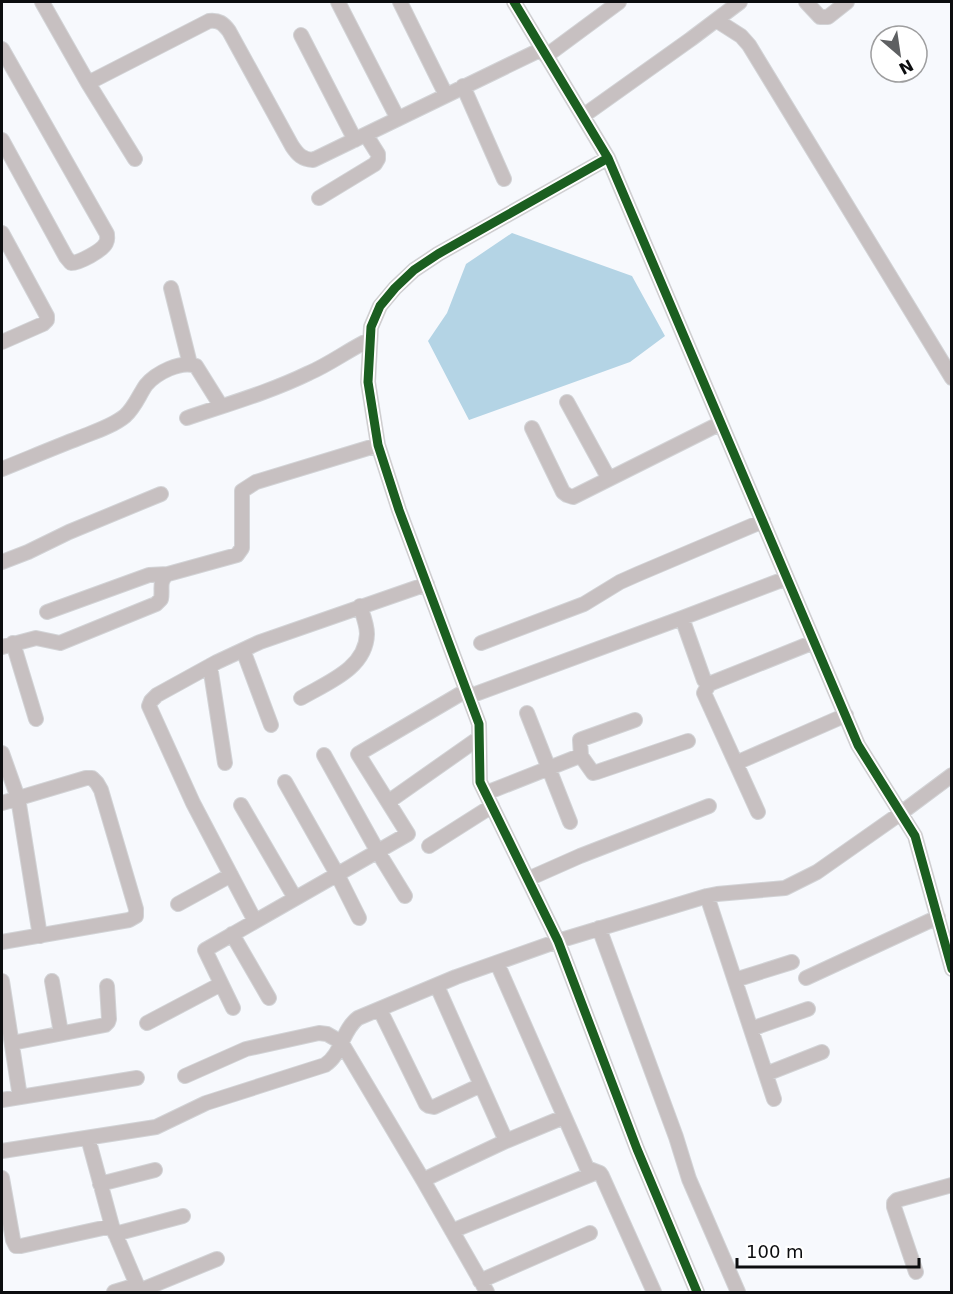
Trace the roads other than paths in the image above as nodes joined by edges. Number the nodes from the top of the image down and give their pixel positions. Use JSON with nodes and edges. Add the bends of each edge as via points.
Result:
{"nodes":[{"id":1,"x":42,"y":2,"type":"edge"},
{"id":2,"x":338,"y":2,"type":"edge"},
{"id":3,"x":400,"y":2,"type":"edge"},
{"id":4,"x":514,"y":2,"type":"edge"},
{"id":5,"x":619,"y":2,"type":"edge"},
{"id":6,"x":740,"y":2,"type":"edge"},
{"id":7,"x":806,"y":2,"type":"edge"},
{"id":8,"x":847,"y":2,"type":"edge"},
{"id":9,"x":716,"y":20,"type":"junction"},
{"id":10,"x":301,"y":35,"type":"dead end"},
{"id":11,"x":2,"y":49,"type":"edge"},
{"id":12,"x":544,"y":52,"type":"junction"},
{"id":13,"x":88,"y":83,"type":"junction"},
{"id":14,"x":463,"y":86,"type":"junction"},
{"id":15,"x":446,"y":95,"type":"junction"},
{"id":16,"x":583,"y":116,"type":"junction"},
{"id":17,"x":398,"y":119,"type":"junction"},
{"id":18,"x":360,"y":137,"type":"junction"},
{"id":19,"x":2,"y":140,"type":"edge"},
{"id":20,"x":608,"y":158,"type":"junction"},
{"id":21,"x":135,"y":159,"type":"dead end"},
{"id":22,"x":504,"y":179,"type":"dead end"},
{"id":23,"x":319,"y":198,"type":"dead end"},
{"id":24,"x":2,"y":233,"type":"edge"},
{"id":25,"x":171,"y":288,"type":"dead end"},
{"id":26,"x":369,"y":340,"type":"junction"},
{"id":27,"x":2,"y":342,"type":"edge"},
{"id":28,"x":190,"y":364,"type":"junction"},
{"id":29,"x":951,"y":378,"type":"edge"},
{"id":30,"x":567,"y":402,"type":"dead end"},
{"id":31,"x":221,"y":406,"type":"junction"},
{"id":32,"x":187,"y":418,"type":"dead end"},
{"id":33,"x":721,"y":423,"type":"junction"},
{"id":34,"x":532,"y":428,"type":"dead end"},
{"id":35,"x":378,"y":446,"type":"junction"},
{"id":36,"x":2,"y":470,"type":"edge"},
{"id":37,"x":609,"y":479,"type":"junction"},
{"id":38,"x":161,"y":494,"type":"dead end"},
{"id":39,"x":763,"y":522,"type":"junction"},
{"id":40,"x":2,"y":561,"type":"edge"},
{"id":41,"x":168,"y":574,"type":"junction"},
{"id":42,"x":787,"y":578,"type":"junction"},
{"id":43,"x":427,"y":584,"type":"junction"},
{"id":44,"x":360,"y":606,"type":"junction"},
{"id":45,"x":47,"y":612,"type":"dead end"},
{"id":46,"x":682,"y":618,"type":"junction"},
{"id":47,"x":814,"y":642,"type":"junction"},
{"id":48,"x":481,"y":643,"type":"dead end"},
{"id":49,"x":7,"y":645,"type":"edge"},
{"id":50,"x":243,"y":650,"type":"junction"},
{"id":51,"x":210,"y":666,"type":"junction"},
{"id":52,"x":709,"y":684,"type":"junction"},
{"id":53,"x":469,"y":693,"type":"junction"},
{"id":54,"x":301,"y":698,"type":"dead end"},
{"id":55,"x":527,"y":713,"type":"dead end"},
{"id":56,"x":846,"y":715,"type":"junction"},
{"id":57,"x":36,"y":719,"type":"dead end"},
{"id":58,"x":635,"y":720,"type":"dead end"},
{"id":59,"x":271,"y":725,"type":"dead end"},
{"id":60,"x":479,"y":738,"type":"junction"},
{"id":61,"x":688,"y":741,"type":"dead end"},
{"id":62,"x":2,"y":753,"type":"edge"},
{"id":63,"x":324,"y":755,"type":"dead end"},
{"id":64,"x":581,"y":756,"type":"junction"},
{"id":65,"x":225,"y":763,"type":"dead end"},
{"id":66,"x":736,"y":763,"type":"junction"},
{"id":67,"x":548,"y":768,"type":"junction"},
{"id":68,"x":951,"y":774,"type":"edge"},
{"id":69,"x":285,"y":782,"type":"dead end"},
{"id":70,"x":18,"y":798,"type":"junction"},
{"id":71,"x":489,"y":800,"type":"junction"},
{"id":72,"x":388,"y":802,"type":"junction"},
{"id":73,"x":2,"y":803,"type":"edge"},
{"id":74,"x":241,"y":805,"type":"dead end"},
{"id":75,"x":709,"y":806,"type":"dead end"},
{"id":76,"x":758,"y":812,"type":"dead end"},
{"id":77,"x":902,"y":813,"type":"junction"},
{"id":78,"x":570,"y":822,"type":"dead end"},
{"id":79,"x":429,"y":846,"type":"dead end"},
{"id":80,"x":378,"y":852,"type":"junction"},
{"id":81,"x":337,"y":874,"type":"junction"},
{"id":82,"x":231,"y":875,"type":"junction"},
{"id":83,"x":528,"y":879,"type":"junction"},
{"id":84,"x":405,"y":896,"type":"dead end"},
{"id":85,"x":707,"y":896,"type":"junction"},
{"id":86,"x":295,"y":898,"type":"junction"},
{"id":87,"x":178,"y":904,"type":"dead end"},
{"id":88,"x":938,"y":917,"type":"junction"},
{"id":89,"x":359,"y":918,"type":"dead end"},
{"id":90,"x":255,"y":921,"type":"junction"},
{"id":91,"x":599,"y":928,"type":"junction"},
{"id":92,"x":232,"y":934,"type":"junction"},
{"id":93,"x":40,"y":936,"type":"junction"},
{"id":94,"x":558,"y":941,"type":"junction"},
{"id":95,"x":2,"y":942,"type":"edge"},
{"id":96,"x":792,"y":962,"type":"dead end"},
{"id":97,"x":497,"y":963,"type":"junction"},
{"id":98,"x":951,"y":965,"type":"edge"},
{"id":99,"x":806,"y":978,"type":"dead end"},
{"id":100,"x":735,"y":980,"type":"junction"},
{"id":101,"x":2,"y":981,"type":"edge"},
{"id":102,"x":51,"y":981,"type":"dead end"},
{"id":103,"x":221,"y":984,"type":"junction"},
{"id":104,"x":107,"y":986,"type":"dead end"},
{"id":105,"x":437,"y":986,"type":"junction"},
{"id":106,"x":269,"y":998,"type":"dead end"},
{"id":107,"x":233,"y":1008,"type":"dead end"},
{"id":108,"x":808,"y":1009,"type":"dead end"},
{"id":109,"x":380,"y":1010,"type":"junction"},
{"id":110,"x":147,"y":1023,"type":"dead end"},
{"id":111,"x":751,"y":1029,"type":"junction"},
{"id":112,"x":62,"y":1033,"type":"junction"},
{"id":113,"x":341,"y":1042,"type":"junction"},
{"id":114,"x":12,"y":1043,"type":"junction"},
{"id":115,"x":822,"y":1052,"type":"dead end"},
{"id":116,"x":766,"y":1074,"type":"junction"},
{"id":117,"x":185,"y":1076,"type":"dead end"},
{"id":118,"x":137,"y":1078,"type":"dead end"},
{"id":119,"x":481,"y":1085,"type":"junction"},
{"id":120,"x":20,"y":1097,"type":"junction"},
{"id":121,"x":774,"y":1099,"type":"dead end"},
{"id":122,"x":2,"y":1100,"type":"edge"},
{"id":123,"x":564,"y":1117,"type":"junction"},
{"id":124,"x":88,"y":1138,"type":"junction"},
{"id":125,"x":506,"y":1141,"type":"junction"},
{"id":126,"x":2,"y":1151,"type":"edge"},
{"id":127,"x":155,"y":1170,"type":"dead end"},
{"id":128,"x":597,"y":1172,"type":"junction"},
{"id":129,"x":2,"y":1178,"type":"edge"},
{"id":130,"x":423,"y":1180,"type":"junction"},
{"id":131,"x":100,"y":1184,"type":"junction"},
{"id":132,"x":951,"y":1185,"type":"edge"},
{"id":133,"x":183,"y":1216,"type":"dead end"},
{"id":134,"x":114,"y":1230,"type":"junction"},
{"id":135,"x":453,"y":1231,"type":"junction"},
{"id":136,"x":590,"y":1233,"type":"dead end"},
{"id":137,"x":218,"y":1259,"type":"dead end"},
{"id":138,"x":916,"y":1272,"type":"dead end"},
{"id":139,"x":484,"y":1287,"type":"edge"},
{"id":140,"x":138,"y":1290,"type":"edge"},
{"id":141,"x":114,"y":1293,"type":"edge"},
{"id":142,"x":654,"y":1293,"type":"edge"},
{"id":143,"x":697,"y":1293,"type":"edge"},
{"id":144,"x":738,"y":1293,"type":"edge"}],
"edges":[{"from":1,"to":13,"type":"street"},
{"from":2,"to":17,"type":"street"},
{"from":3,"to":15,"type":"street"},
{"from":4,"to":12,"type":"street"},
{"from":5,"to":12,"type":"street"},
{"from":6,"to":9,"type":"street"},
{"from":7,"to":8,"type":"street","via":[[820,17],[828,17]]},
{"from":9,"to":16,"type":"street"},
{"from":9,"to":29,"type":"street","via":[[749,45]]},
{"from":10,"to":18,"type":"street"},
{"from":11,"to":19,"type":"street","via":[[107,234],[104,246],[77,263],[66,257]]},
{"from":12,"to":14,"type":"street"},
{"from":12,"to":16,"type":"street"},
{"from":13,"to":18,"type":"street","via":[[209,21],[218,21],[229,31],[299,156],[313,160]]},
{"from":13,"to":21,"type":"street"},
{"from":14,"to":15,"type":"street"},
{"from":14,"to":22,"type":"street"},
{"from":15,"to":17,"type":"street"},
{"from":16,"to":20,"type":"street"},
{"from":17,"to":18,"type":"street"},
{"from":18,"to":23,"type":"street","via":[[378,154],[375,164]]},
{"from":20,"to":26,"type":"street","via":[[414,270],[380,306],[370,327]]},
{"from":20,"to":33,"type":"street"},
{"from":24,"to":27,"type":"street","via":[[47,316],[42,324]]},
{"from":25,"to":28,"type":"street"},
{"from":26,"to":31,"type":"street","via":[[310,373]]},
{"from":26,"to":35,"type":"street","via":[[368,382]]},
{"from":28,"to":31,"type":"street","via":[[196,366]]},
{"from":28,"to":36,"type":"street","via":[[156,376],[124,417]]},
{"from":30,"to":37,"type":"street"},
{"from":31,"to":32,"type":"street"},
{"from":33,"to":37,"type":"street"},
{"from":33,"to":39,"type":"street"},
{"from":34,"to":37,"type":"street","via":[[567,495],[573,497]]},
{"from":35,"to":41,"type":"street","via":[[247,487],[242,491],[242,548],[237,555]]},
{"from":35,"to":43,"type":"street"},
{"from":38,"to":40,"type":"street"},
{"from":39,"to":42,"type":"street"},
{"from":39,"to":48,"type":"street","via":[[620,582],[584,604]]},
{"from":41,"to":45,"type":"street","via":[[149,575]]},
{"from":41,"to":49,"type":"street","via":[[161,582],[161,599],[156,604],[60,642],[36,638]]},
{"from":42,"to":46,"type":"street"},
{"from":42,"to":47,"type":"street"},
{"from":43,"to":44,"type":"street"},
{"from":43,"to":53,"type":"street"},
{"from":44,"to":50,"type":"street"},
{"from":44,"to":54,"type":"street","via":[[367,636],[356,664]]},
{"from":46,"to":52,"type":"street","via":[[704,680]]},
{"from":46,"to":53,"type":"street"},
{"from":47,"to":52,"type":"street"},
{"from":47,"to":56,"type":"street"},
{"from":49,"to":57,"type":"street"},
{"from":50,"to":51,"type":"street"},
{"from":50,"to":59,"type":"street"},
{"from":51,"to":65,"type":"street"},
{"from":51,"to":82,"type":"street","via":[[157,695],[149,706]]},
{"from":52,"to":66,"type":"street","via":[[704,693]]},
{"from":53,"to":60,"type":"street","via":[[479,724]]},
{"from":53,"to":72,"type":"street","via":[[358,754]]},
{"from":55,"to":67,"type":"street"},
{"from":56,"to":66,"type":"street"},
{"from":56,"to":77,"type":"street","via":[[858,745]]},
{"from":58,"to":64,"type":"street","via":[[580,740]]},
{"from":60,"to":71,"type":"street","via":[[480,782]]},
{"from":60,"to":72,"type":"street"},
{"from":61,"to":64,"type":"street","via":[[597,772]]},
{"from":62,"to":70,"type":"street"},
{"from":63,"to":80,"type":"street"},
{"from":64,"to":67,"type":"street"},
{"from":66,"to":76,"type":"street"},
{"from":67,"to":71,"type":"street"},
{"from":67,"to":78,"type":"street"},
{"from":68,"to":77,"type":"street"},
{"from":69,"to":81,"type":"street"},
{"from":70,"to":73,"type":"street"},
{"from":70,"to":93,"type":"street"},
{"from":70,"to":93,"type":"street","via":[[92,778],[101,790],[136,909],[136,916],[129,920]]},
{"from":71,"to":79,"type":"street"},
{"from":71,"to":83,"type":"street"},
{"from":72,"to":80,"type":"street","via":[[408,834]]},
{"from":74,"to":86,"type":"street"},
{"from":75,"to":83,"type":"street"},
{"from":77,"to":85,"type":"street","via":[[817,872],[785,888]]},
{"from":77,"to":88,"type":"street","via":[[915,836]]},
{"from":80,"to":81,"type":"street"},
{"from":80,"to":84,"type":"street"},
{"from":81,"to":86,"type":"street"},
{"from":81,"to":89,"type":"street"},
{"from":82,"to":87,"type":"street"},
{"from":82,"to":90,"type":"street"},
{"from":83,"to":94,"type":"street"},
{"from":85,"to":91,"type":"street"},
{"from":85,"to":100,"type":"street"},
{"from":86,"to":90,"type":"street"},
{"from":88,"to":98,"type":"street"},
{"from":88,"to":99,"type":"street"},
{"from":90,"to":92,"type":"street"},
{"from":91,"to":94,"type":"street"},
{"from":91,"to":144,"type":"street","via":[[689,1179]]},
{"from":92,"to":103,"type":"street","via":[[205,950]]},
{"from":92,"to":106,"type":"street"},
{"from":93,"to":95,"type":"street"},
{"from":94,"to":97,"type":"street"},
{"from":94,"to":143,"type":"street"},
{"from":96,"to":100,"type":"street"},
{"from":97,"to":105,"type":"street"},
{"from":97,"to":123,"type":"street"},
{"from":100,"to":111,"type":"street"},
{"from":101,"to":114,"type":"street"},
{"from":102,"to":112,"type":"street"},
{"from":103,"to":107,"type":"street"},
{"from":103,"to":110,"type":"street"},
{"from":104,"to":112,"type":"street","via":[[108,1022]]},
{"from":105,"to":109,"type":"street"},
{"from":105,"to":119,"type":"street"},
{"from":108,"to":111,"type":"street"},
{"from":109,"to":113,"type":"street","via":[[352,1022]]},
{"from":109,"to":119,"type":"street","via":[[429,1107]]},
{"from":111,"to":116,"type":"street"},
{"from":112,"to":114,"type":"street"},
{"from":113,"to":117,"type":"street","via":[[319,1033],[246,1049]]},
{"from":113,"to":124,"type":"street","via":[[335,1056],[325,1065],[206,1103],[161,1125]]},
{"from":113,"to":130,"type":"street"},
{"from":114,"to":120,"type":"street"},
{"from":115,"to":116,"type":"street"},
{"from":116,"to":121,"type":"street"},
{"from":118,"to":120,"type":"street"},
{"from":119,"to":125,"type":"street"},
{"from":120,"to":122,"type":"street"},
{"from":123,"to":125,"type":"street"},
{"from":123,"to":128,"type":"street","via":[[587,1168]]},
{"from":124,"to":126,"type":"street"},
{"from":124,"to":131,"type":"street"},
{"from":125,"to":130,"type":"street"},
{"from":127,"to":131,"type":"street"},
{"from":128,"to":135,"type":"street"},
{"from":128,"to":142,"type":"street"},
{"from":129,"to":134,"type":"street","via":[[16,1246]]},
{"from":130,"to":135,"type":"street"},
{"from":131,"to":134,"type":"street"},
{"from":132,"to":138,"type":"street","via":[[894,1203]]},
{"from":133,"to":134,"type":"street"},
{"from":134,"to":140,"type":"street"},
{"from":135,"to":139,"type":"street"},
{"from":136,"to":139,"type":"street"},
{"from":137,"to":140,"type":"street"},
{"from":140,"to":141,"type":"street"}]}
